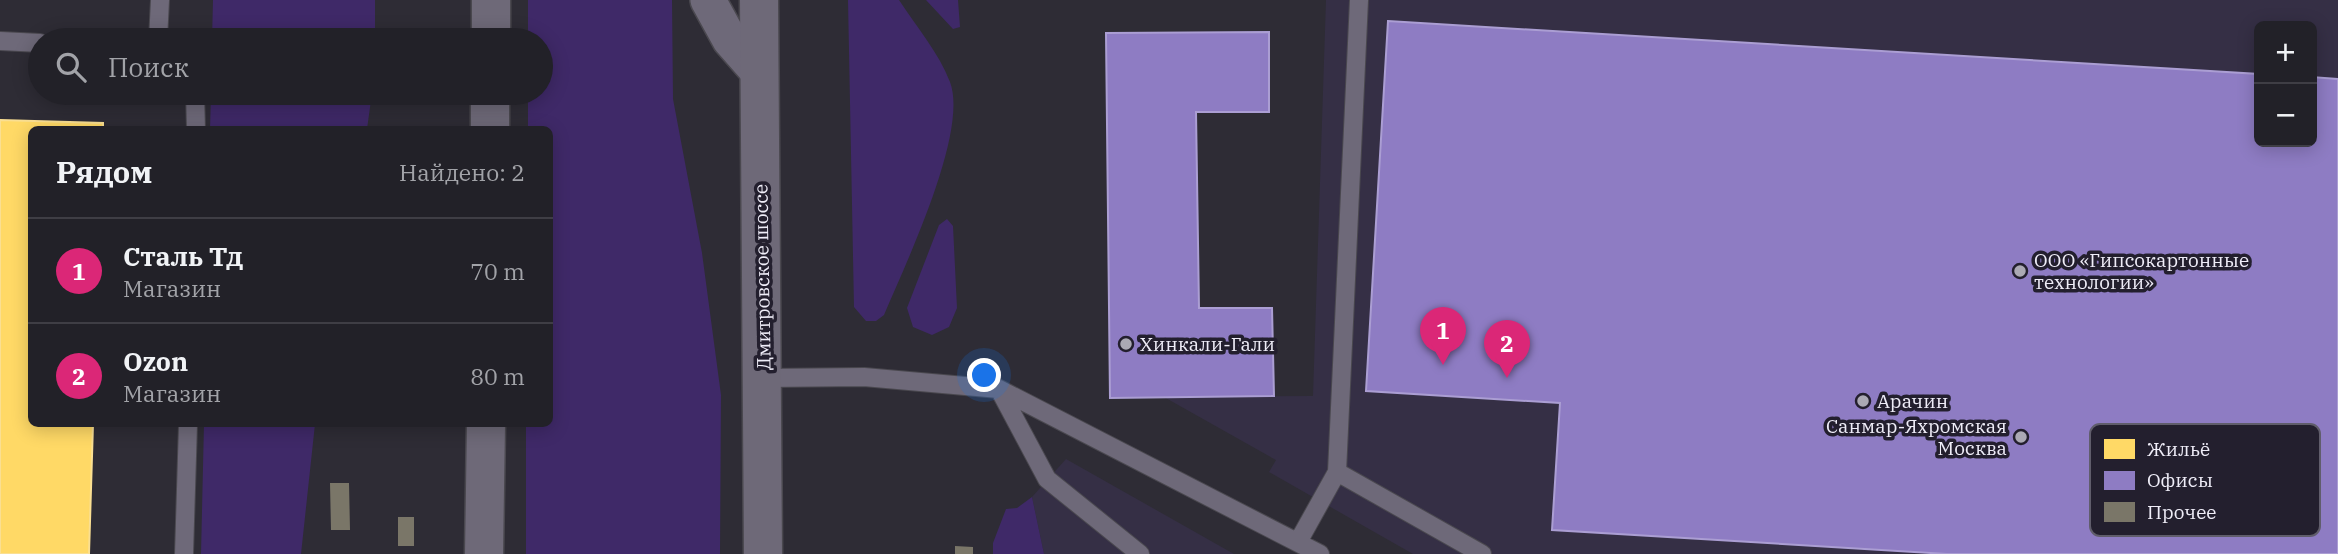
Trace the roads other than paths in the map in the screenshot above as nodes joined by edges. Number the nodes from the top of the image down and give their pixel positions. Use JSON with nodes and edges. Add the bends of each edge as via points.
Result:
{"nodes":[{"id":1,"x":160,"y":0,"type":"edge"},
{"id":2,"x":491,"y":0,"type":"edge"},
{"id":3,"x":708,"y":0,"type":"edge"},
{"id":4,"x":759,"y":0,"type":"edge"},
{"id":5,"x":1359,"y":0,"type":"edge"},
{"id":6,"x":159,"y":28,"type":"edge"},
{"id":7,"x":491,"y":28,"type":"edge"},
{"id":8,"x":0,"y":41,"type":"edge"},
{"id":9,"x":28,"y":42,"type":"edge"},
{"id":10,"x":759,"y":73,"type":"junction"},
{"id":11,"x":195,"y":105,"type":"edge"},
{"id":12,"x":490,"y":105,"type":"edge"},
{"id":13,"x":196,"y":126,"type":"edge"},
{"id":14,"x":490,"y":126,"type":"edge"},
{"id":15,"x":763,"y":377,"type":"junction"},
{"id":16,"x":999,"y":389,"type":"junction"},
{"id":17,"x":188,"y":427,"type":"edge"},
{"id":18,"x":486,"y":427,"type":"edge"},
{"id":19,"x":1337,"y":472,"type":"junction"},
{"id":20,"x":1297,"y":541,"type":"junction"},
{"id":21,"x":184,"y":554,"type":"edge"},
{"id":22,"x":485,"y":554,"type":"edge"},
{"id":23,"x":763,"y":554,"type":"edge"},
{"id":24,"x":1140,"y":554,"type":"edge"},
{"id":25,"x":1320,"y":554,"type":"edge"},
{"id":26,"x":1482,"y":554,"type":"edge"}],
"edges":[{"from":1,"to":6,"type":"lane"},
{"from":2,"to":7,"type":"main road"},
{"from":3,"to":10,"type":"street","via":[[730,40]]},
{"from":4,"to":10,"type":"main road","name":"Дмитровское шоссе"},
{"from":5,"to":19,"type":"lane"},
{"from":8,"to":9,"type":"lane"},
{"from":10,"to":15,"type":"main road","name":"Дмитровское шоссе"},
{"from":11,"to":13,"type":"lane"},
{"from":12,"to":14,"type":"main road"},
{"from":15,"to":16,"type":"lane","via":[[864,377]]},
{"from":15,"to":23,"type":"main road","name":"Дмитровское шоссе"},
{"from":16,"to":20,"type":"lane"},
{"from":16,"to":24,"type":"lane","via":[[1047,480]]},
{"from":17,"to":21,"type":"lane"},
{"from":18,"to":22,"type":"main road"},
{"from":19,"to":20,"type":"lane"},
{"from":19,"to":26,"type":"lane"},
{"from":20,"to":25,"type":"lane"}]}
